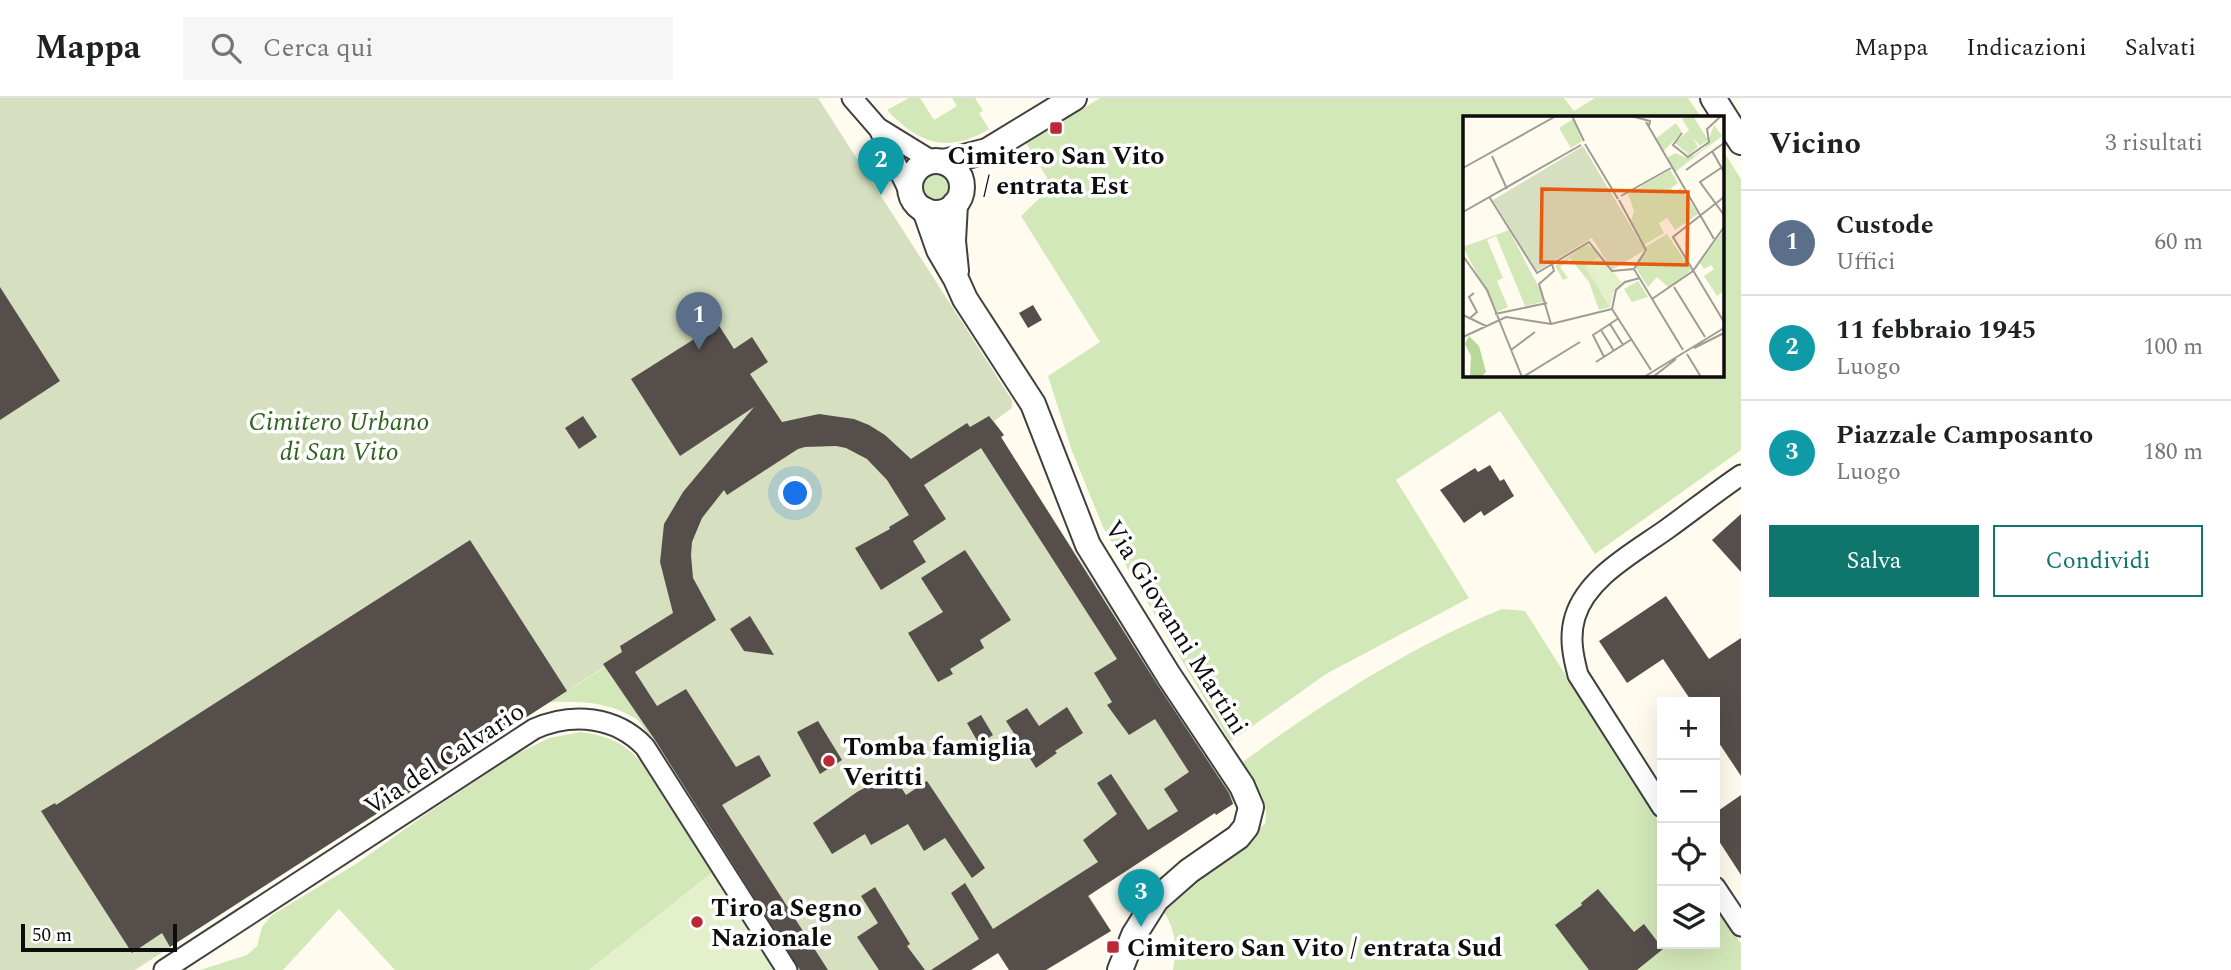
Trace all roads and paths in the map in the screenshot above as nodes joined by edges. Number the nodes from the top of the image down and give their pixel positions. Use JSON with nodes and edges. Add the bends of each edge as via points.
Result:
{"nodes":[{"id":1,"x":852,"y":98,"type":"edge"},
{"id":2,"x":1074,"y":98,"type":"edge"},
{"id":3,"x":1713,"y":98,"type":"edge"},
{"id":4,"x":879,"y":129,"type":"junction"},
{"id":5,"x":1741,"y":142,"type":"edge"},
{"id":6,"x":987,"y":151,"type":"junction"},
{"id":7,"x":938,"y":162,"type":"junction"},
{"id":8,"x":958,"y":194,"type":"junction"},
{"id":9,"x":918,"y":202,"type":"junction"},
{"id":10,"x":957,"y":279,"type":"junction"},
{"id":11,"x":1741,"y":474,"type":"edge"},
{"id":12,"x":1657,"y":799,"type":"edge"},
{"id":13,"x":1720,"y":894,"type":"edge"},
{"id":14,"x":1741,"y":926,"type":"edge"},
{"id":15,"x":164,"y":970,"type":"edge"},
{"id":16,"x":787,"y":970,"type":"edge"},
{"id":17,"x":1120,"y":970,"type":"edge"}],
"edges":[{"from":1,"to":4,"type":"street","name":"Via Giovanni Martini"},
{"from":2,"to":6,"type":"street"},
{"from":3,"to":5,"type":"street"},
{"from":4,"to":7,"type":"street","name":"Via Giovanni Martini"},
{"from":4,"to":9,"type":"street","name":"Via Giovanni Martini"},
{"from":6,"to":7,"type":"street"},
{"from":6,"to":8,"type":"street"},
{"from":7,"to":8,"type":"street","via":[[955,170]]},
{"from":7,"to":9,"type":"street","via":[[915,171],[910,187]]},
{"from":8,"to":9,"type":"street","via":[[941,212]]},
{"from":8,"to":10,"type":"street","name":"Via Giovanni Martini","via":[[953,241]]},
{"from":9,"to":10,"type":"street","name":"Via Giovanni Martini"},
{"from":10,"to":17,"type":"street","name":"Via Giovanni Martini","via":[[965,299],[1033,404],[1088,545],[1248,796],[1251,814],[1243,831],[1156,900],[1134,935]]},
{"from":11,"to":12,"type":"street","via":[[1607,574],[1586,596],[1576,616],[1572,636],[1578,675]]},
{"from":13,"to":14,"type":"street"},
{"from":15,"to":16,"type":"street","name":"Via del Calvario","via":[[534,729],[583,718],[626,731],[645,747]]}]}
